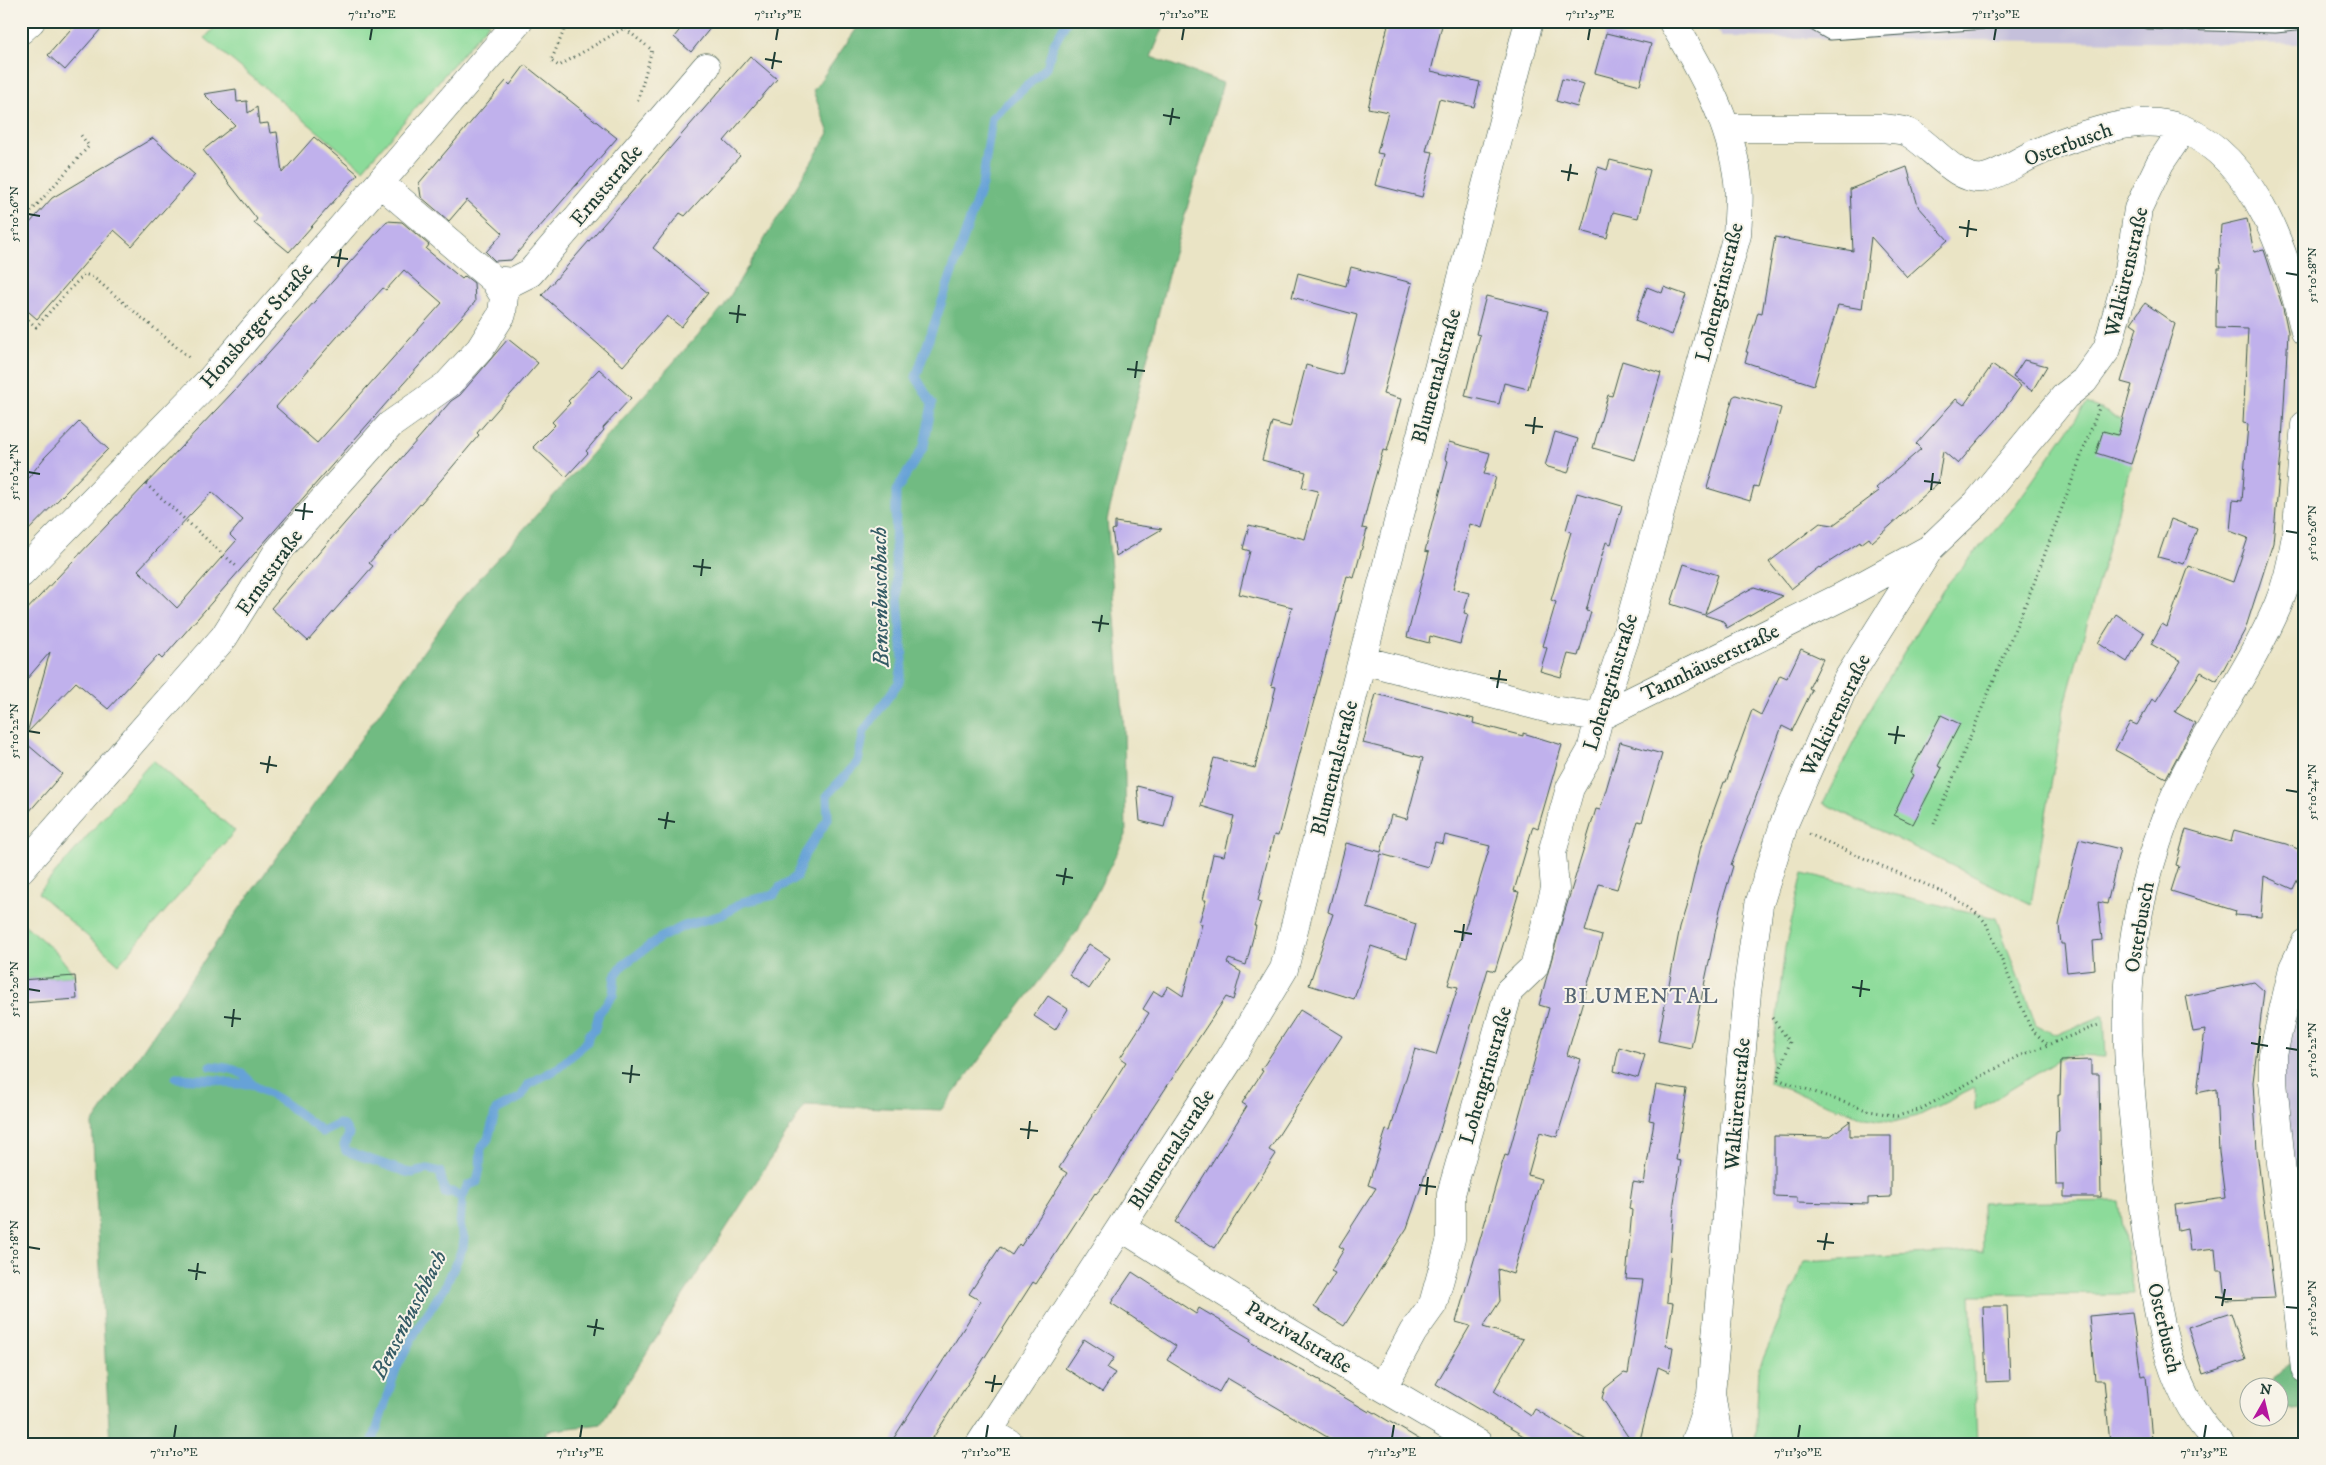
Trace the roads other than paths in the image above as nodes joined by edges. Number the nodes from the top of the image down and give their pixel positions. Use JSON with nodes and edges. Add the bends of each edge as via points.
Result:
{"nodes":[{"id":1,"x":31,"y":21,"type":"edge"},
{"id":2,"x":519,"y":21,"type":"edge"},
{"id":3,"x":1529,"y":21,"type":"edge"},
{"id":4,"x":1672,"y":21,"type":"edge"},
{"id":5,"x":1812,"y":21,"type":"edge"},
{"id":6,"x":1986,"y":21,"type":"edge"},
{"id":7,"x":2148,"y":21,"type":"edge"},
{"id":8,"x":2305,"y":22,"type":"edge"},
{"id":9,"x":2276,"y":23,"type":"edge"},
{"id":10,"x":21,"y":30,"type":"edge"},
{"id":11,"x":706,"y":67,"type":"dead end"},
{"id":12,"x":1726,"y":128,"type":"junction"},
{"id":13,"x":2182,"y":129,"type":"junction"},
{"id":14,"x":380,"y":183,"type":"junction"},
{"id":15,"x":494,"y":280,"type":"junction"},
{"id":16,"x":2305,"y":332,"type":"edge"},
{"id":17,"x":2305,"y":425,"type":"edge"},
{"id":18,"x":1930,"y":548,"type":"junction"},
{"id":19,"x":21,"y":574,"type":"edge"},
{"id":20,"x":1362,"y":660,"type":"junction"},
{"id":21,"x":1599,"y":717,"type":"junction"},
{"id":22,"x":21,"y":869,"type":"edge"},
{"id":23,"x":2305,"y":943,"type":"edge"},
{"id":24,"x":1121,"y":1227,"type":"junction"},
{"id":25,"x":2305,"y":1369,"type":"edge"},
{"id":26,"x":1383,"y":1387,"type":"junction"},
{"id":27,"x":1711,"y":1393,"type":"junction"},
{"id":28,"x":993,"y":1439,"type":"edge"},
{"id":29,"x":1479,"y":1444,"type":"edge"},
{"id":30,"x":1694,"y":1444,"type":"edge"},
{"id":31,"x":1718,"y":1444,"type":"edge"},
{"id":32,"x":2220,"y":1444,"type":"edge"}],
"edges":[{"from":1,"to":10,"type":"street"},
{"from":2,"to":14,"type":"street","name":"Honsberger Straße"},
{"from":3,"to":20,"type":"street","name":"Blumentalstraße"},
{"from":4,"to":12,"type":"street","name":"Lohengrinstraße","via":[[1709,87]]},
{"from":5,"to":6,"type":"lane","via":[[1830,32]]},
{"from":7,"to":9,"type":"lane"},
{"from":8,"to":9,"type":"lane"},
{"from":11,"to":15,"type":"street","name":"Ernststraße","via":[[530,274],[512,282]]},
{"from":12,"to":13,"type":"street","name":"Osterbusch","via":[[1881,128],[1906,132],[1960,174],[1982,178],[2036,152],[2121,125],[2156,123]]},
{"from":12,"to":21,"type":"street","name":"Lohengrinstraße","via":[[1738,180],[1737,235],[1626,636]]},
{"from":13,"to":16,"type":"street","name":"Osterbusch","via":[[2213,148],[2242,177],[2260,206],[2287,263]]},
{"from":13,"to":18,"type":"street","name":"Walkürenstraße","via":[[2160,163],[2138,209],[2129,270],[2107,349],[2084,381],[2065,396],[1977,503]]},
{"from":14,"to":15,"type":"street","name":"Ernststraße"},
{"from":14,"to":19,"type":"street","name":"Honsberger Straße","via":[[212,378]]},
{"from":15,"to":22,"type":"street","name":"Ernststraße","via":[[504,296],[502,314],[480,349],[448,384],[390,425],[278,551],[224,637]]},
{"from":17,"to":32,"type":"street","name":"Osterbusch","via":[[2293,551],[2279,603],[2250,662],[2185,772],[2165,819],[2140,906],[2128,998],[2130,1089],[2156,1300],[2175,1376],[2189,1406]]},
{"from":18,"to":21,"type":"street","name":"Tannhäuserstraße","via":[[1843,596]]},
{"from":18,"to":27,"type":"street","name":"Walkürenstraße","via":[[1847,680],[1784,824],[1759,905],[1747,992]]},
{"from":20,"to":21,"type":"street","via":[[1553,710]]},
{"from":20,"to":24,"type":"street","name":"Blumentalstraße","via":[[1284,969]]},
{"from":21,"to":26,"type":"street","name":"Lohengrinstraße","via":[[1591,751],[1570,788],[1552,853],[1555,889],[1534,966],[1508,991],[1451,1194],[1451,1238],[1433,1304],[1413,1332]]},
{"from":23,"to":25,"type":"street","via":[[2294,968],[2273,1054],[2273,1082]]},
{"from":24,"to":26,"type":"street","name":"Parzivalstraße","via":[[1260,1315]]},
{"from":24,"to":28,"type":"street","name":"Blumentalstraße"},
{"from":26,"to":29,"type":"street","name":"Parzivalstraße"},
{"from":27,"to":30,"type":"street","name":"Walkürenstraße"},
{"from":27,"to":31,"type":"street","name":"Walkürenstraße"}]}
